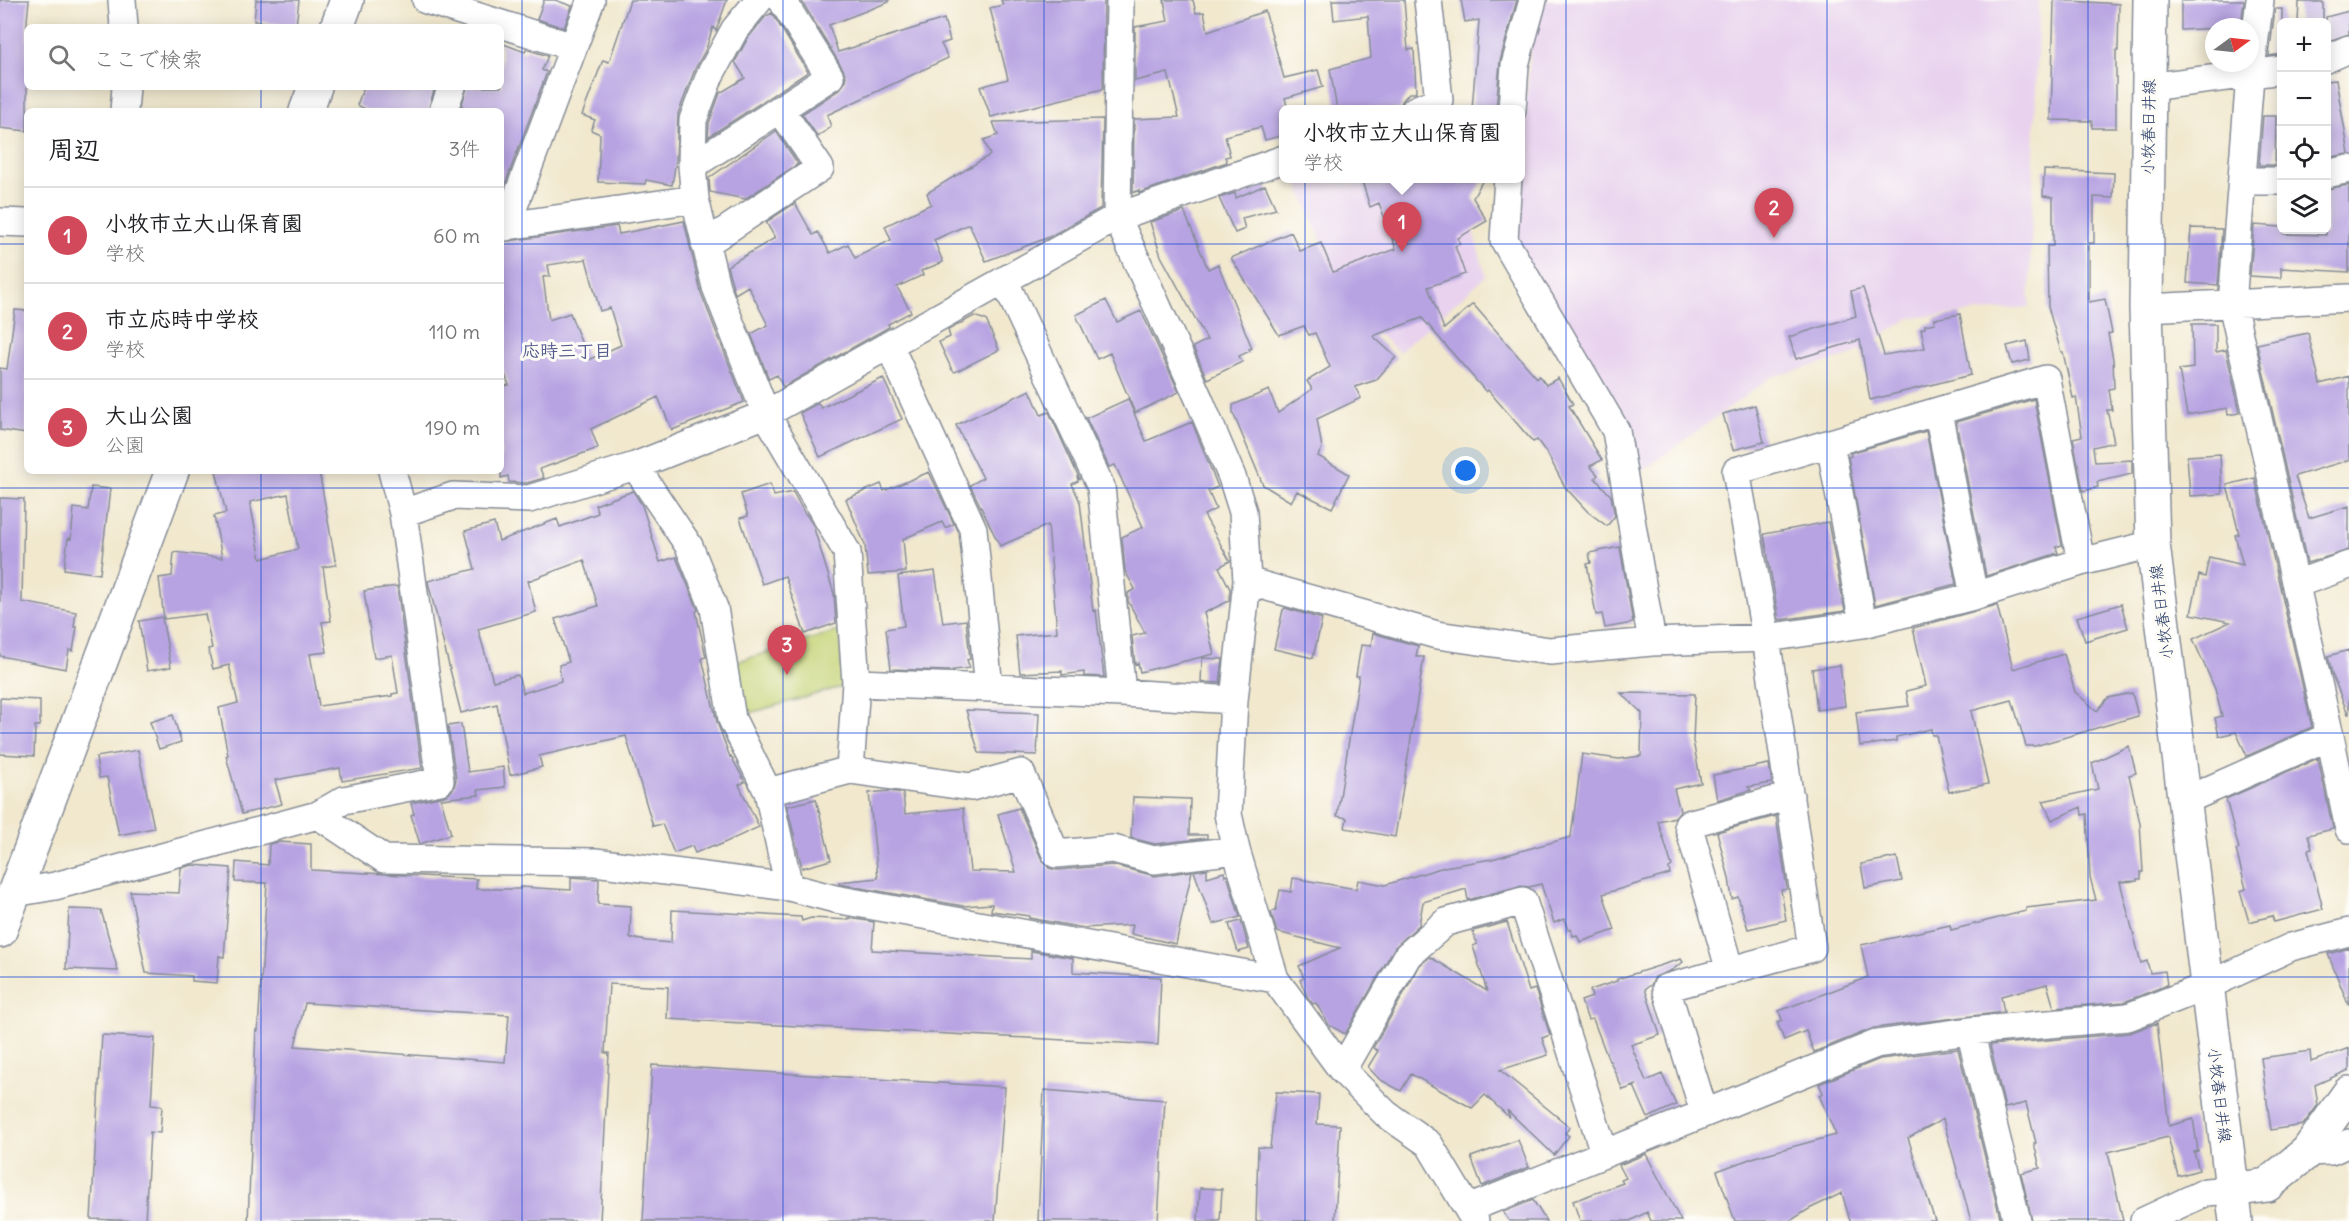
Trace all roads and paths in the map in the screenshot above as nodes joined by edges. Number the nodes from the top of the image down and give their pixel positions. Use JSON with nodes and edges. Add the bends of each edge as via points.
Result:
{"nodes":[{"id":1,"x":122,"y":0,"type":"edge"},
{"id":2,"x":347,"y":0,"type":"edge"},
{"id":3,"x":426,"y":0,"type":"edge"},
{"id":4,"x":591,"y":0,"type":"edge"},
{"id":5,"x":759,"y":0,"type":"edge"},
{"id":6,"x":782,"y":0,"type":"edge"},
{"id":7,"x":1120,"y":0,"type":"edge"},
{"id":8,"x":1428,"y":0,"type":"edge"},
{"id":9,"x":1533,"y":0,"type":"edge"},
{"id":10,"x":2150,"y":0,"type":"edge"},
{"id":11,"x":2260,"y":0,"type":"edge"},
{"id":12,"x":477,"y":22,"type":"edge"},
{"id":13,"x":124,"y":24,"type":"edge"},
{"id":14,"x":338,"y":24,"type":"edge"},
{"id":15,"x":504,"y":29,"type":"edge"},
{"id":16,"x":573,"y":47,"type":"junction"},
{"id":17,"x":2349,"y":49,"type":"edge"},
{"id":18,"x":2331,"y":57,"type":"edge"},
{"id":19,"x":2277,"y":71,"type":"edge"},
{"id":20,"x":2250,"y":76,"type":"junction"},
{"id":21,"x":2148,"y":87,"type":"junction"},
{"id":22,"x":126,"y":90,"type":"edge"},
{"id":23,"x":314,"y":90,"type":"edge"},
{"id":24,"x":451,"y":90,"type":"edge"},
{"id":25,"x":1426,"y":105,"type":"edge"},
{"id":26,"x":1512,"y":105,"type":"edge"},
{"id":27,"x":124,"y":108,"type":"edge"},
{"id":28,"x":307,"y":108,"type":"edge"},
{"id":29,"x":444,"y":108,"type":"edge"},
{"id":30,"x":780,"y":109,"type":"junction"},
{"id":31,"x":1279,"y":161,"type":"edge"},
{"id":32,"x":692,"y":166,"type":"junction"},
{"id":33,"x":2349,"y":169,"type":"edge"},
{"id":34,"x":2331,"y":173,"type":"edge"},
{"id":35,"x":2242,"y":181,"type":"junction"},
{"id":36,"x":2277,"y":181,"type":"edge"},
{"id":37,"x":1508,"y":183,"type":"edge"},
{"id":38,"x":695,"y":199,"type":"junction"},
{"id":39,"x":1117,"y":218,"type":"junction"},
{"id":40,"x":0,"y":222,"type":"edge"},
{"id":41,"x":24,"y":223,"type":"edge"},
{"id":42,"x":504,"y":227,"type":"edge"},
{"id":43,"x":705,"y":244,"type":"junction"},
{"id":44,"x":1004,"y":280,"type":"junction"},
{"id":45,"x":2349,"y":298,"type":"edge"},
{"id":46,"x":2232,"y":304,"type":"junction"},
{"id":47,"x":2146,"y":308,"type":"junction"},
{"id":48,"x":889,"y":345,"type":"junction"},
{"id":49,"x":1938,"y":412,"type":"junction"},
{"id":50,"x":766,"y":414,"type":"junction"},
{"id":51,"x":1830,"y":443,"type":"junction"},
{"id":52,"x":635,"y":466,"type":"junction"},
{"id":53,"x":171,"y":474,"type":"edge"},
{"id":54,"x":393,"y":474,"type":"edge"},
{"id":55,"x":403,"y":513,"type":"junction"},
{"id":56,"x":2153,"y":544,"type":"junction"},
{"id":57,"x":2081,"y":562,"type":"junction"},
{"id":58,"x":2349,"y":565,"type":"edge"},
{"id":59,"x":1247,"y":581,"type":"junction"},
{"id":60,"x":2296,"y":584,"type":"junction"},
{"id":61,"x":1974,"y":596,"type":"junction"},
{"id":62,"x":1863,"y":624,"type":"junction"},
{"id":63,"x":1766,"y":638,"type":"junction"},
{"id":64,"x":1652,"y":642,"type":"junction"},
{"id":65,"x":856,"y":683,"type":"junction"},
{"id":66,"x":988,"y":688,"type":"junction"},
{"id":67,"x":1122,"y":693,"type":"junction"},
{"id":68,"x":1234,"y":700,"type":"junction"},
{"id":69,"x":2330,"y":736,"type":"junction"},
{"id":70,"x":850,"y":770,"type":"junction"},
{"id":71,"x":768,"y":792,"type":"junction"},
{"id":72,"x":1790,"y":796,"type":"junction"},
{"id":73,"x":2184,"y":801,"type":"junction"},
{"id":74,"x":318,"y":815,"type":"junction"},
{"id":75,"x":2349,"y":829,"type":"edge"},
{"id":76,"x":1236,"y":850,"type":"junction"},
{"id":77,"x":789,"y":887,"type":"junction"},
{"id":78,"x":14,"y":893,"type":"junction"},
{"id":79,"x":0,"y":931,"type":"edge"},
{"id":80,"x":2349,"y":932,"type":"edge"},
{"id":81,"x":1730,"y":971,"type":"junction"},
{"id":82,"x":1275,"y":979,"type":"junction"},
{"id":83,"x":2207,"y":986,"type":"junction"},
{"id":84,"x":1970,"y":1031,"type":"junction"},
{"id":85,"x":1342,"y":1070,"type":"junction"},
{"id":86,"x":2349,"y":1093,"type":"edge"},
{"id":87,"x":1704,"y":1112,"type":"junction"},
{"id":88,"x":2349,"y":1143,"type":"edge"},
{"id":89,"x":1604,"y":1152,"type":"junction"},
{"id":90,"x":2307,"y":1152,"type":"junction"},
{"id":91,"x":2234,"y":1205,"type":"edge"},
{"id":92,"x":1472,"y":1215,"type":"edge"},
{"id":93,"x":2018,"y":1221,"type":"edge"},
{"id":94,"x":2144,"y":1221,"type":"edge"}],
"edges":[{"from":1,"to":13,"type":"street"},
{"from":2,"to":14,"type":"main road"},
{"from":3,"to":12,"type":"street"},
{"from":4,"to":16,"type":"street"},
{"from":5,"to":32,"type":"street","via":[[735,29],[710,75],[693,120]]},
{"from":6,"to":30,"type":"street","via":[[830,77]]},
{"from":7,"to":39,"type":"street"},
{"from":8,"to":25,"type":"street","via":[[1439,99]]},
{"from":9,"to":26,"type":"street","via":[[1515,65]]},
{"from":10,"to":21,"type":"main road","name":"小牧春日井線"},
{"from":11,"to":20,"type":"street"},
{"from":15,"to":16,"type":"street"},
{"from":16,"to":42,"type":"street"},
{"from":17,"to":18,"type":"street"},
{"from":19,"to":20,"type":"street"},
{"from":20,"to":21,"type":"street"},
{"from":20,"to":35,"type":"street"},
{"from":21,"to":47,"type":"main road","name":"小牧春日井線"},
{"from":22,"to":27,"type":"street"},
{"from":23,"to":28,"type":"main road"},
{"from":24,"to":29,"type":"street"},
{"from":30,"to":32,"type":"street"},
{"from":30,"to":43,"type":"street","via":[[820,168]]},
{"from":31,"to":39,"type":"street"},
{"from":32,"to":38,"type":"street"},
{"from":33,"to":34,"type":"street"},
{"from":35,"to":36,"type":"street"},
{"from":35,"to":46,"type":"street"},
{"from":37,"to":64,"type":"street","via":[[1504,240],[1616,431]]},
{"from":38,"to":42,"type":"street"},
{"from":38,"to":43,"type":"street"},
{"from":39,"to":44,"type":"street"},
{"from":39,"to":59,"type":"street","via":[[1232,477],[1244,512]]},
{"from":40,"to":41,"type":"street"},
{"from":43,"to":50,"type":"street","via":[[716,287]]},
{"from":44,"to":48,"type":"street"},
{"from":44,"to":67,"type":"street","via":[[1101,487]]},
{"from":45,"to":46,"type":"street"},
{"from":46,"to":47,"type":"street"},
{"from":46,"to":60,"type":"street"},
{"from":47,"to":56,"type":"main road","name":"小牧春日井線"},
{"from":48,"to":50,"type":"street"},
{"from":48,"to":66,"type":"street","via":[[973,529]]},
{"from":49,"to":51,"type":"street"},
{"from":49,"to":57,"type":"street","via":[[2046,379]]},
{"from":49,"to":61,"type":"street"},
{"from":50,"to":52,"type":"street"},
{"from":50,"to":65,"type":"street","via":[[847,552]]},
{"from":51,"to":62,"type":"street"},
{"from":51,"to":63,"type":"street","via":[[1736,471]]},
{"from":52,"to":55,"type":"street","via":[[529,499],[453,496]]},
{"from":52,"to":71,"type":"street","via":[[689,546],[714,608],[732,719]]},
{"from":53,"to":78,"type":"main road"},
{"from":54,"to":55,"type":"street"},
{"from":55,"to":74,"type":"street","via":[[440,781],[344,800]]},
{"from":56,"to":57,"type":"street"},
{"from":56,"to":73,"type":"main road","name":"小牧春日井線"},
{"from":57,"to":61,"type":"street"},
{"from":58,"to":60,"type":"street"},
{"from":59,"to":64,"type":"street","via":[[1437,634],[1550,651]]},
{"from":59,"to":68,"type":"street"},
{"from":60,"to":69,"type":"street"},
{"from":61,"to":62,"type":"street"},
{"from":62,"to":63,"type":"street"},
{"from":63,"to":64,"type":"street"},
{"from":63,"to":72,"type":"street"},
{"from":65,"to":66,"type":"street"},
{"from":65,"to":70,"type":"street"},
{"from":66,"to":67,"type":"street"},
{"from":67,"to":68,"type":"street"},
{"from":68,"to":76,"type":"street","via":[[1228,814]]},
{"from":69,"to":73,"type":"street"},
{"from":69,"to":75,"type":"street"},
{"from":70,"to":71,"type":"street"},
{"from":70,"to":76,"type":"street","via":[[971,787],[1021,773],[1056,854],[1113,849],[1154,860]]},
{"from":71,"to":77,"type":"street"},
{"from":72,"to":81,"type":"street","via":[[1812,948]]},
{"from":72,"to":81,"type":"street","via":[[1688,824]]},
{"from":73,"to":83,"type":"main road","name":"小牧春日井線"},
{"from":74,"to":77,"type":"street","via":[[384,859],[595,862]]},
{"from":74,"to":78,"type":"street","via":[[55,886]]},
{"from":76,"to":82,"type":"street"},
{"from":77,"to":82,"type":"street","via":[[835,899]]},
{"from":78,"to":79,"type":"main road"},
{"from":80,"to":83,"type":"street","via":[[2291,947]]},
{"from":81,"to":87,"type":"street","via":[[1666,988]]},
{"from":82,"to":85,"type":"street"},
{"from":83,"to":84,"type":"street","via":[[2128,1017]]},
{"from":83,"to":91,"type":"main road","name":"小牧春日井線"},
{"from":84,"to":87,"type":"street","via":[[1876,1044]]},
{"from":84,"to":93,"type":"street"},
{"from":85,"to":89,"type":"street","via":[[1408,955],[1446,922],[1523,901]]},
{"from":85,"to":92,"type":"street","via":[[1386,1114],[1429,1144]]},
{"from":86,"to":90,"type":"main road"},
{"from":87,"to":89,"type":"street"},
{"from":88,"to":90,"type":"street","via":[[2331,1151]]},
{"from":89,"to":92,"type":"street"},
{"from":90,"to":91,"type":"main road","via":[[2267,1185]]},
{"from":91,"to":94,"type":"street","via":[[2206,1192]]}]}
